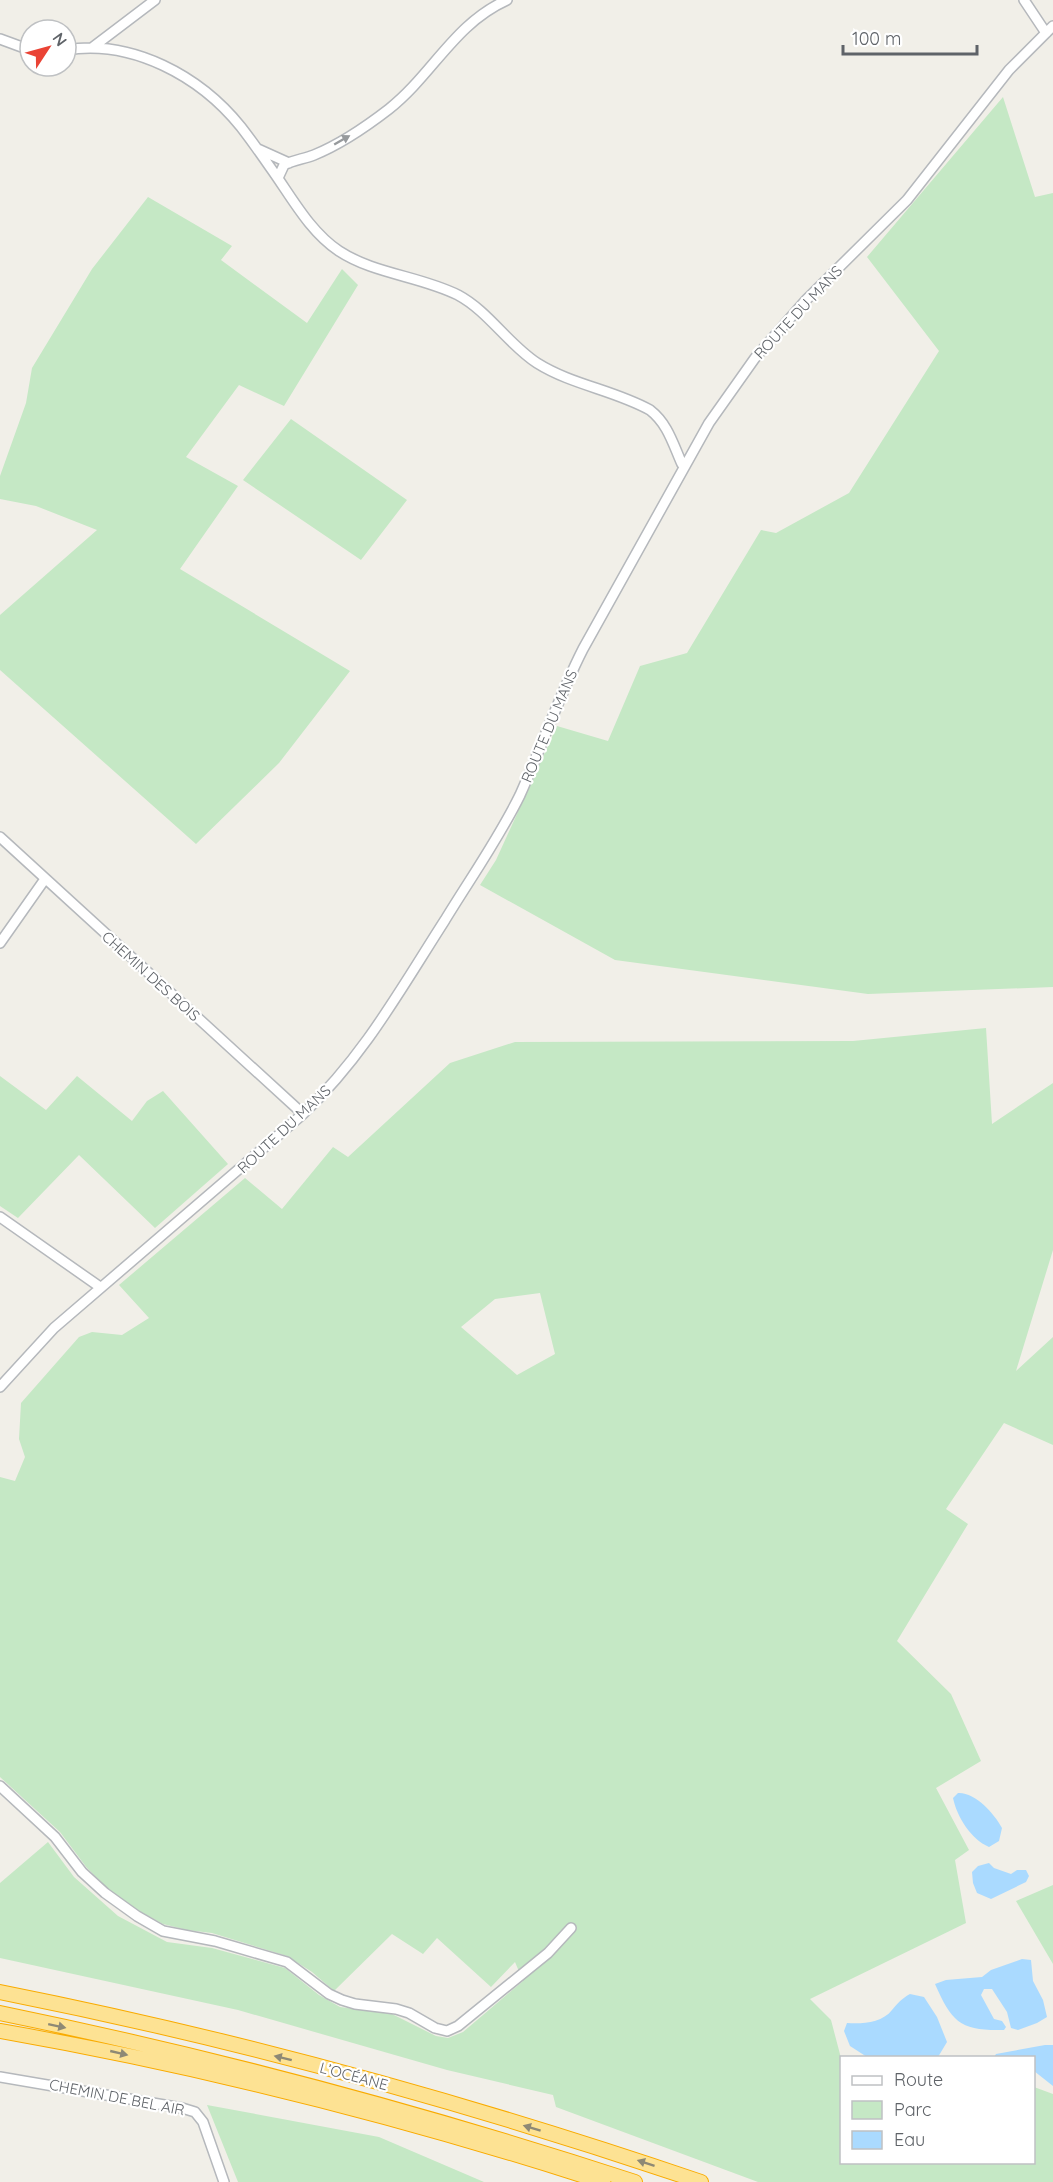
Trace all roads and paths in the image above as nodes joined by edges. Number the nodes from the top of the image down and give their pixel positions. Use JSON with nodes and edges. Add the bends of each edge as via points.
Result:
{"nodes":[{"id":1,"x":155,"y":0,"type":"edge"},
{"id":2,"x":507,"y":0,"type":"edge"},
{"id":3,"x":1024,"y":0,"type":"edge"},
{"id":4,"x":1049,"y":30,"type":"edge"},
{"id":5,"x":0,"y":39,"type":"edge"},
{"id":6,"x":18,"y":46,"type":"edge"},
{"id":7,"x":93,"y":47,"type":"junction"},
{"id":8,"x":78,"y":49,"type":"edge"},
{"id":9,"x":256,"y":147,"type":"junction"},
{"id":10,"x":289,"y":163,"type":"junction"},
{"id":11,"x":278,"y":178,"type":"junction"},
{"id":12,"x":685,"y":466,"type":"junction"},
{"id":13,"x":0,"y":837,"type":"edge"},
{"id":14,"x":45,"y":879,"type":"junction"},
{"id":15,"x":0,"y":943,"type":"edge"},
{"id":16,"x":303,"y":1114,"type":"junction"},
{"id":17,"x":0,"y":1217,"type":"edge"},
{"id":18,"x":100,"y":1287,"type":"junction"},
{"id":19,"x":0,"y":1387,"type":"edge"},
{"id":20,"x":0,"y":1786,"type":"edge"},
{"id":21,"x":571,"y":1928,"type":"dead end"},
{"id":22,"x":0,"y":1992,"type":"edge"},
{"id":23,"x":0,"y":2013,"type":"edge"},
{"id":24,"x":0,"y":2031,"type":"edge"},
{"id":25,"x":0,"y":2077,"type":"edge"},
{"id":26,"x":224,"y":2182,"type":"edge"},
{"id":27,"x":603,"y":2182,"type":"edge"},
{"id":28,"x":635,"y":2182,"type":"edge"},
{"id":29,"x":701,"y":2182,"type":"edge"}],
"edges":[{"from":1,"to":7,"type":"street"},
{"from":10,"to":2,"type":"street","one_way":true,"via":[[316,155],[388,109],[410,91],[468,23]]},
{"from":3,"to":4,"type":"street"},
{"from":4,"to":12,"type":"street","name":"ROUTE DU MANS","via":[[1009,70],[907,200],[765,345],[709,423]]},
{"from":5,"to":6,"type":"street"},
{"from":7,"to":8,"type":"street"},
{"from":7,"to":9,"type":"street","via":[[142,56],[189,81],[228,113]]},
{"from":9,"to":10,"type":"street"},
{"from":9,"to":11,"type":"street"},
{"from":10,"to":11,"type":"street"},
{"from":11,"to":12,"type":"street","via":[[320,236],[341,252],[459,296],[518,349],[552,372],[650,410],[667,429]]},
{"from":12,"to":16,"type":"street","name":"ROUTE DU MANS","via":[[565,684],[505,822],[371,1036]]},
{"from":13,"to":14,"type":"street","name":"CHEMIN DES BOIS"},
{"from":14,"to":15,"type":"street"},
{"from":14,"to":16,"type":"street","name":"CHEMIN DES BOIS"},
{"from":16,"to":18,"type":"street","name":"ROUTE DU MANS"},
{"from":17,"to":18,"type":"street"},
{"from":18,"to":19,"type":"street","name":"ROUTE DU MANS","via":[[54,1328]]},
{"from":20,"to":21,"type":"street","via":[[55,1837],[82,1872],[105,1893],[163,1931],[287,1962],[342,2000],[396,2009],[447,2031],[548,1953]]},
{"from":29,"to":22,"type":"highway","name":"L’OCÉANE","one_way":true,"via":[[588,2144],[371,2081],[213,2040]]},
{"from":23,"to":28,"type":"highway","name":"L’OCÉANE","one_way":true,"via":[[318,2088]]},
{"from":24,"to":27,"type":"highway","one_way":true,"via":[[92,2047],[274,2088],[441,2132]]},
{"from":25,"to":26,"type":"street","name":"CHEMIN DE BEL AIR","via":[[195,2112],[203,2122]]}]}
